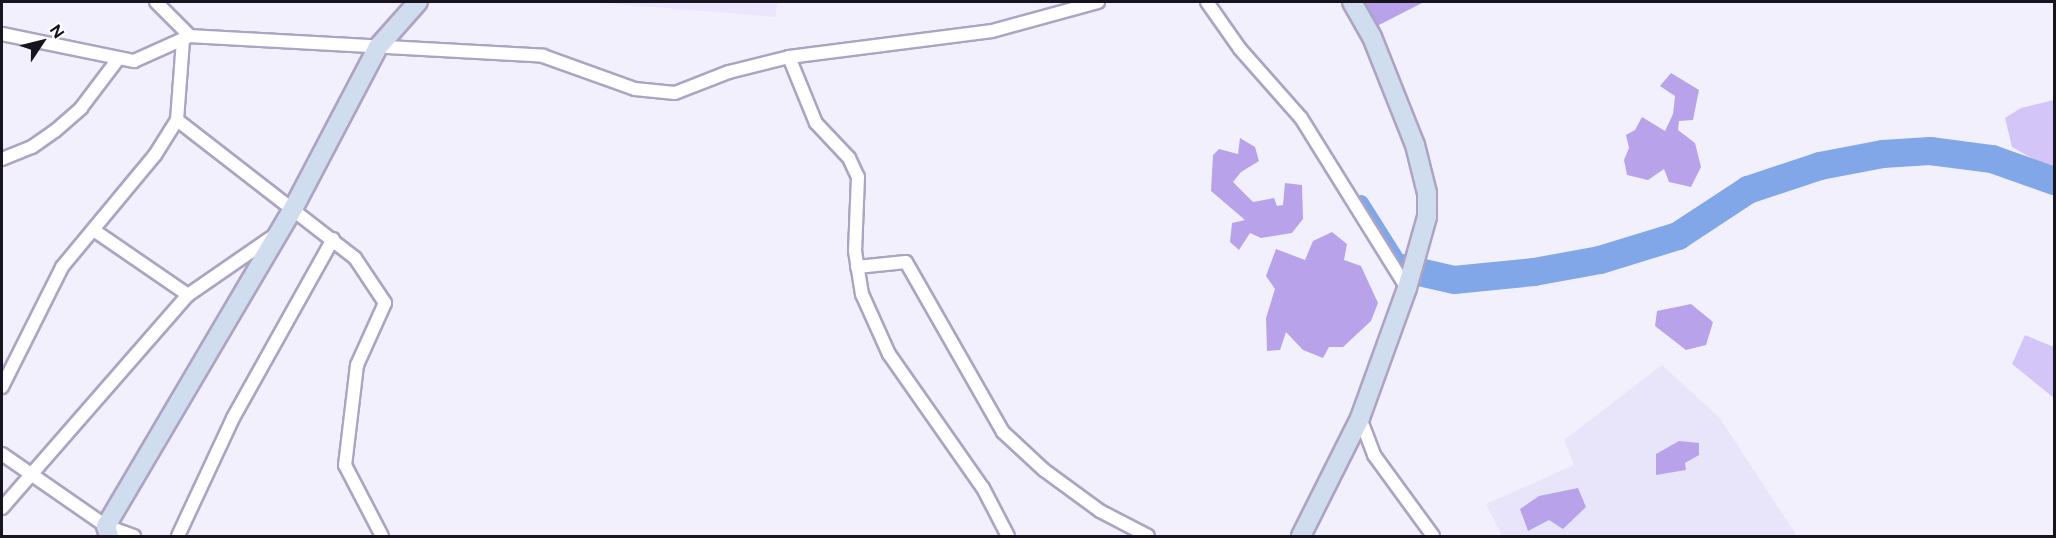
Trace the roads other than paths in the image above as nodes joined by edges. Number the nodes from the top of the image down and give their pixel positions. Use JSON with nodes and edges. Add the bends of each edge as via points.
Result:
{"nodes":[{"id":1,"x":156,"y":2,"type":"edge"},
{"id":2,"x":418,"y":2,"type":"edge"},
{"id":3,"x":1098,"y":2,"type":"edge"},
{"id":4,"x":1207,"y":2,"type":"edge"},
{"id":5,"x":1352,"y":2,"type":"edge"},
{"id":6,"x":2,"y":34,"type":"edge"},
{"id":7,"x":186,"y":38,"type":"junction"},
{"id":8,"x":378,"y":47,"type":"junction"},
{"id":9,"x":789,"y":57,"type":"junction"},
{"id":10,"x":118,"y":59,"type":"junction"},
{"id":11,"x":177,"y":120,"type":"junction"},
{"id":12,"x":2,"y":159,"type":"edge"},
{"id":13,"x":294,"y":207,"type":"junction"},
{"id":14,"x":95,"y":231,"type":"junction"},
{"id":15,"x":275,"y":235,"type":"junction"},
{"id":16,"x":333,"y":239,"type":"junction"},
{"id":17,"x":857,"y":267,"type":"junction"},
{"id":18,"x":1407,"y":288,"type":"junction"},
{"id":19,"x":188,"y":296,"type":"junction"},
{"id":20,"x":2,"y":387,"type":"edge"},
{"id":21,"x":1360,"y":418,"type":"junction"},
{"id":22,"x":2,"y":454,"type":"edge"},
{"id":23,"x":31,"y":476,"type":"junction"},
{"id":24,"x":2,"y":508,"type":"edge"},
{"id":25,"x":108,"y":531,"type":"edge"},
{"id":26,"x":134,"y":537,"type":"edge"},
{"id":27,"x":178,"y":537,"type":"edge"},
{"id":28,"x":382,"y":537,"type":"edge"},
{"id":29,"x":1008,"y":537,"type":"edge"},
{"id":30,"x":1148,"y":537,"type":"edge"},
{"id":31,"x":1301,"y":537,"type":"edge"},
{"id":32,"x":1433,"y":537,"type":"edge"}],
"edges":[{"from":1,"to":7,"type":"street"},
{"from":2,"to":8,"type":"street"},
{"from":3,"to":9,"type":"street","via":[[992,31]]},
{"from":4,"to":18,"type":"street","via":[[1240,49],[1301,118]]},
{"from":5,"to":18,"type":"street","via":[[1372,37],[1415,145],[1427,193],[1426,217]]},
{"from":6,"to":10,"type":"street"},
{"from":7,"to":8,"type":"street"},
{"from":7,"to":10,"type":"street","via":[[134,61]]},
{"from":7,"to":11,"type":"street"},
{"from":8,"to":9,"type":"street","via":[[543,56],[657,93],[675,93],[729,72]]},
{"from":8,"to":13,"type":"street"},
{"from":9,"to":17,"type":"street","via":[[816,123],[849,158],[858,177],[854,210]]},
{"from":10,"to":12,"type":"street","via":[[81,108],[55,131],[32,147]]},
{"from":11,"to":13,"type":"street"},
{"from":11,"to":14,"type":"street"},
{"from":13,"to":15,"type":"street"},
{"from":13,"to":16,"type":"street"},
{"from":14,"to":19,"type":"street"},
{"from":14,"to":20,"type":"street","via":[[62,267]]},
{"from":15,"to":19,"type":"street"},
{"from":15,"to":25,"type":"street"},
{"from":16,"to":27,"type":"street","via":[[233,418]]},
{"from":16,"to":28,"type":"street","via":[[355,258],[385,303],[357,365],[345,465]]},
{"from":17,"to":29,"type":"street","via":[[862,294],[889,354],[983,488]]},
{"from":17,"to":30,"type":"street","via":[[906,262],[1003,432],[1081,497]]},
{"from":18,"to":21,"type":"street"},
{"from":19,"to":23,"type":"street"},
{"from":21,"to":31,"type":"street"},
{"from":21,"to":32,"type":"street","via":[[1374,455]]},
{"from":22,"to":23,"type":"street"},
{"from":23,"to":24,"type":"street"},
{"from":23,"to":25,"type":"street"},
{"from":25,"to":26,"type":"street"}]}
